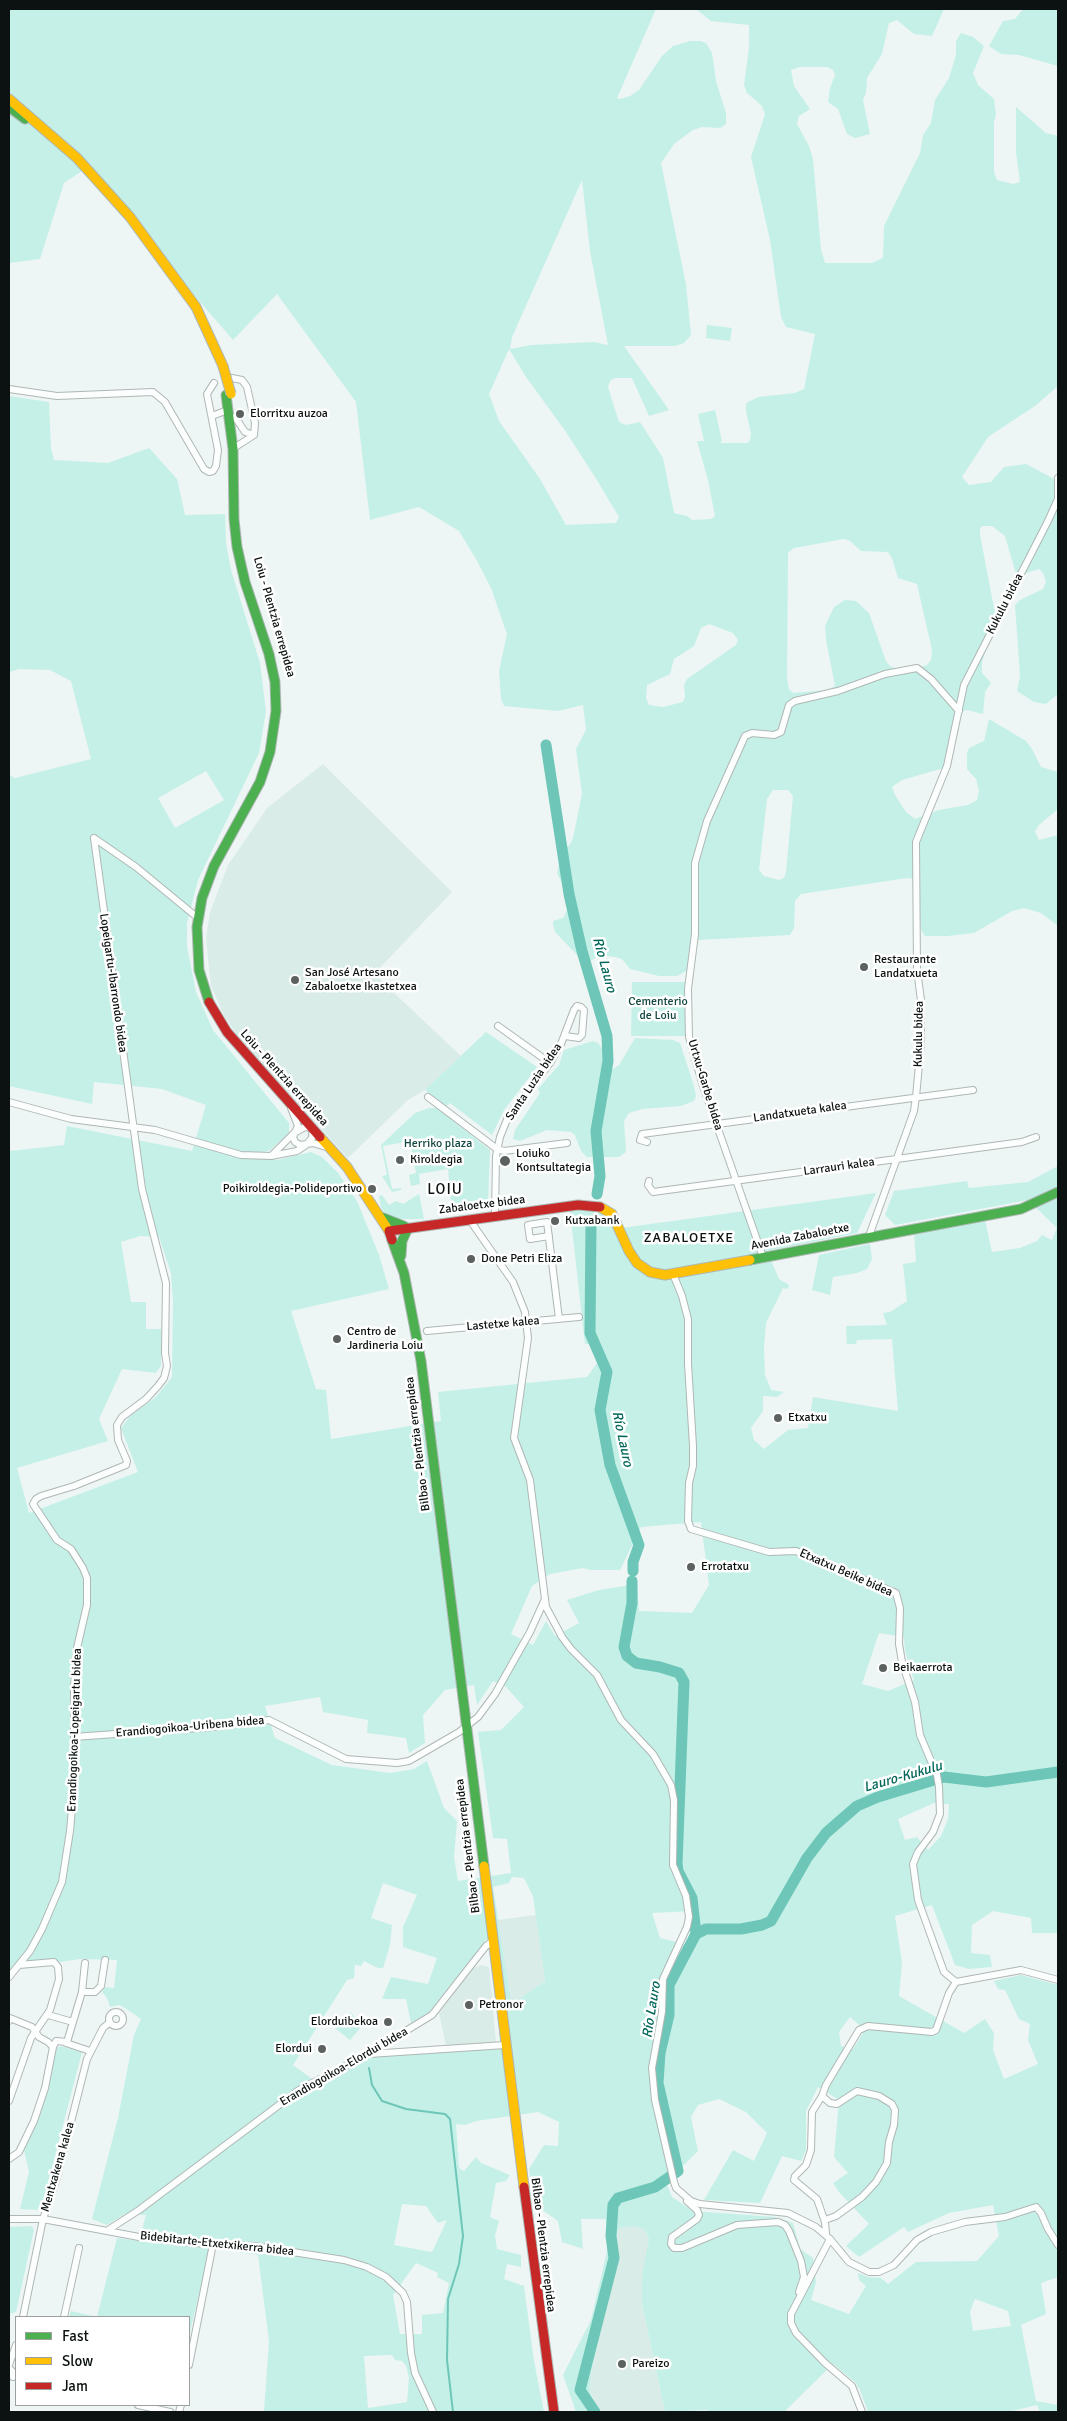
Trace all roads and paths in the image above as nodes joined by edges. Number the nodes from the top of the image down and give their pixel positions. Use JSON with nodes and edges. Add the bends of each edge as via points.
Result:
{"nodes":[{"id":1,"x":9,"y":99,"type":"edge"},
{"id":2,"x":9,"y":107,"type":"edge"},
{"id":3,"x":221,"y":366,"type":"junction"},
{"id":4,"x":232,"y":378,"type":"dead end"},
{"id":5,"x":214,"y":383,"type":"dead end"},
{"id":6,"x":9,"y":389,"type":"edge"},
{"id":7,"x":228,"y":394,"type":"junction"},
{"id":8,"x":228,"y":405,"type":"junction"},
{"id":9,"x":214,"y":416,"type":"junction"},
{"id":10,"x":233,"y":419,"type":"junction"},
{"id":11,"x":254,"y":435,"type":"junction"},
{"id":12,"x":237,"y":446,"type":"junction"},
{"id":13,"x":1058,"y":478,"type":"edge"},
{"id":14,"x":1058,"y":498,"type":"edge"},
{"id":15,"x":959,"y":712,"type":"junction"},
{"id":16,"x":198,"y":918,"type":"junction"},
{"id":17,"x":214,"y":1010,"type":"junction"},
{"id":18,"x":498,"y":1026,"type":"dead end"},
{"id":19,"x":565,"y":1036,"type":"junction"},
{"id":20,"x":550,"y":1063,"type":"junction"},
{"id":21,"x":973,"y":1090,"type":"dead end"},
{"id":22,"x":283,"y":1094,"type":"junction"},
{"id":23,"x":428,"y":1097,"type":"dead end"},
{"id":24,"x":916,"y":1097,"type":"junction"},
{"id":25,"x":9,"y":1102,"type":"edge"},
{"id":26,"x":717,"y":1123,"type":"junction"},
{"id":27,"x":134,"y":1127,"type":"junction"},
{"id":28,"x":312,"y":1128,"type":"junction"},
{"id":29,"x":294,"y":1133,"type":"junction"},
{"id":30,"x":1036,"y":1137,"type":"dead end"},
{"id":31,"x":647,"y":1142,"type":"dead end"},
{"id":32,"x":567,"y":1143,"type":"dead end"},
{"id":33,"x":306,"y":1145,"type":"junction"},
{"id":34,"x":497,"y":1149,"type":"junction"},
{"id":35,"x":334,"y":1152,"type":"junction"},
{"id":36,"x":271,"y":1156,"type":"junction"},
{"id":37,"x":896,"y":1159,"type":"junction"},
{"id":38,"x":649,"y":1181,"type":"dead end"},
{"id":39,"x":737,"y":1181,"type":"junction"},
{"id":40,"x":1058,"y":1192,"type":"edge"},
{"id":41,"x":578,"y":1205,"type":"joint"},
{"id":42,"x":495,"y":1216,"type":"junction"},
{"id":43,"x":381,"y":1217,"type":"junction"},
{"id":44,"x":469,"y":1219,"type":"junction"},
{"id":45,"x":409,"y":1228,"type":"junction"},
{"id":46,"x":389,"y":1231,"type":"junction"},
{"id":47,"x":549,"y":1236,"type":"dead end"},
{"id":48,"x":870,"y":1236,"type":"junction"},
{"id":49,"x":763,"y":1257,"type":"junction"},
{"id":50,"x":401,"y":1262,"type":"junction"},
{"id":51,"x":673,"y":1274,"type":"junction"},
{"id":52,"x":411,"y":1303,"type":"joint"},
{"id":53,"x":578,"y":1317,"type":"dead end"},
{"id":54,"x":559,"y":1319,"type":"junction"},
{"id":55,"x":526,"y":1322,"type":"junction"},
{"id":56,"x":427,"y":1331,"type":"dead end"},
{"id":57,"x":544,"y":1599,"type":"junction"},
{"id":58,"x":466,"y":1726,"type":"junction"},
{"id":59,"x":74,"y":1737,"type":"junction"},
{"id":60,"x":493,"y":1941,"type":"junction"},
{"id":61,"x":105,"y":1960,"type":"dead end"},
{"id":62,"x":85,"y":1963,"type":"dead end"},
{"id":63,"x":19,"y":1964,"type":"junction"},
{"id":64,"x":9,"y":1977,"type":"edge"},
{"id":65,"x":1058,"y":1980,"type":"edge"},
{"id":66,"x":956,"y":1982,"type":"junction"},
{"id":67,"x":82,"y":1992,"type":"junction"},
{"id":68,"x":48,"y":2015,"type":"junction"},
{"id":69,"x":9,"y":2021,"type":"edge"},
{"id":70,"x":73,"y":2022,"type":"junction"},
{"id":71,"x":110,"y":2022,"type":"dead end"},
{"id":72,"x":35,"y":2032,"type":"junction"},
{"id":73,"x":66,"y":2043,"type":"junction"},
{"id":74,"x":505,"y":2044,"type":"junction"},
{"id":75,"x":53,"y":2047,"type":"junction"},
{"id":76,"x":90,"y":2052,"type":"junction"},
{"id":77,"x":368,"y":2054,"type":"junction"},
{"id":78,"x":10,"y":2096,"type":"edge"},
{"id":79,"x":822,"y":2096,"type":"junction"},
{"id":80,"x":9,"y":2160,"type":"edge"},
{"id":81,"x":684,"y":2196,"type":"junction"},
{"id":82,"x":9,"y":2219,"type":"edge"},
{"id":83,"x":43,"y":2219,"type":"junction"},
{"id":84,"x":825,"y":2220,"type":"junction"},
{"id":85,"x":108,"y":2230,"type":"junction"},
{"id":86,"x":828,"y":2236,"type":"junction"},
{"id":87,"x":214,"y":2244,"type":"junction"},
{"id":88,"x":1058,"y":2245,"type":"edge"},
{"id":89,"x":79,"y":2248,"type":"dead end"},
{"id":90,"x":796,"y":2305,"type":"junction"},
{"id":91,"x":23,"y":2316,"type":"edge"},
{"id":92,"x":64,"y":2316,"type":"edge"},
{"id":93,"x":15,"y":2348,"type":"edge"},
{"id":94,"x":190,"y":2360,"type":"edge"},
{"id":95,"x":9,"y":2366,"type":"edge"},
{"id":96,"x":13,"y":2378,"type":"edge"},
{"id":97,"x":551,"y":2386,"type":"junction"},
{"id":98,"x":143,"y":2406,"type":"edge"},
{"id":99,"x":170,"y":2412,"type":"edge"},
{"id":100,"x":433,"y":2412,"type":"edge"},
{"id":101,"x":554,"y":2412,"type":"edge"},
{"id":102,"x":561,"y":2412,"type":"edge"},
{"id":103,"x":862,"y":2412,"type":"edge"}],
"edges":[{"from":1,"to":3,"type":"main road","via":[[76,158],[130,217],[196,307]]},
{"from":2,"to":3,"type":"main road","via":[[63,152],[130,224],[187,302]]},
{"from":3,"to":7,"type":"main road","bridge":true},
{"from":4,"to":11,"type":"street","via":[[242,380],[247,387],[255,423]]},
{"from":5,"to":9,"type":"street","via":[[208,394]]},
{"from":6,"to":9,"type":"street","via":[[57,396],[153,392],[165,402],[209,472],[216,466],[218,450]]},
{"from":7,"to":8,"type":"main road"},
{"from":7,"to":10,"type":"main road","name":"Loiu - Plentzia errepidea"},
{"from":8,"to":9,"type":"street"},
{"from":8,"to":10,"type":"main road"},
{"from":9,"to":10,"type":"street"},
{"from":10,"to":11,"type":"street","via":[[245,432]]},
{"from":10,"to":12,"type":"main road","name":"Loiu - Plentzia errepidea"},
{"from":10,"to":16,"type":"main road","via":[[237,547],[272,667],[276,723],[260,782],[214,866]]},
{"from":11,"to":12,"type":"street"},
{"from":12,"to":17,"type":"main road","name":"Loiu - Plentzia errepidea","via":[[240,539],[273,650],[282,703],[279,734],[268,775],[218,868],[206,904],[202,950],[204,969],[216,1006]]},
{"from":13,"to":14,"type":"street"},
{"from":14,"to":15,"type":"street","name":"Kukulu bidea","via":[[964,685]]},
{"from":15,"to":24,"type":"street","name":"Kukulu bidea","via":[[947,766],[915,850],[917,970],[921,1000]]},
{"from":15,"to":26,"type":"street","name":"Urtxu-Garbe bidea","via":[[931,679],[917,668],[908,668],[795,701],[788,705],[781,732],[745,736],[707,821],[695,863],[695,934],[688,989],[689,1037]]},
{"from":16,"to":17,"type":"main road","via":[[200,970],[205,993]]},
{"from":16,"to":27,"type":"street","name":"Lopeigartu-Ibarrondo bidea","via":[[136,867],[94,838]]},
{"from":17,"to":22,"type":"main road","name":"Loiu - Plentzia errepidea","via":[[242,1051]]},
{"from":18,"to":20,"type":"street"},
{"from":19,"to":19,"type":"street","name":"Santa Luzia bidea","via":[[582,1036],[584,1010],[581,1007],[574,1010]]},
{"from":19,"to":20,"type":"street","name":"Santa Luzia bidea"},
{"from":20,"to":34,"type":"street","name":"Santa Luzia bidea","via":[[508,1117]]},
{"from":21,"to":24,"type":"street","name":"Landatxueta kalea"},
{"from":22,"to":28,"type":"main road","name":"Loiu - Plentzia errepidea"},
{"from":22,"to":29,"type":"street","via":[[298,1126]]},
{"from":23,"to":34,"type":"street"},
{"from":24,"to":26,"type":"street","name":"Landatxueta kalea"},
{"from":24,"to":37,"type":"street","name":"Kukulu bidea"},
{"from":25,"to":27,"type":"street","via":[[71,1119]]},
{"from":26,"to":31,"type":"street","name":"Landatxueta kalea","via":[[642,1134],[640,1140]]},
{"from":26,"to":39,"type":"street","name":"Urtxu-Garbe bidea"},
{"from":27,"to":36,"type":"street","via":[[241,1155]]},
{"from":27,"to":59,"type":"street","name":"Erandiogoikoa-Lopeigartu bidea","via":[[142,1189],[166,1283],[166,1373],[146,1399],[122,1417],[117,1425],[126,1465],[41,1496],[33,1504],[57,1540],[76,1555],[87,1578],[87,1606],[79,1634],[74,1690]]},
{"from":28,"to":29,"type":"street","via":[[305,1127]]},
{"from":28,"to":33,"type":"street","via":[[312,1138]]},
{"from":28,"to":35,"type":"main road","name":"Loiu - Plentzia errepidea"},
{"from":29,"to":33,"type":"street","via":[[295,1142]]},
{"from":29,"to":36,"type":"street"},
{"from":30,"to":37,"type":"street","name":"Larrauri kalea","via":[[1022,1142]]},
{"from":32,"to":34,"type":"street","via":[[504,1151]]},
{"from":33,"to":35,"type":"street","via":[[321,1144]]},
{"from":33,"to":36,"type":"street"},
{"from":34,"to":42,"type":"street","name":"Santa Luzia bidea"},
{"from":35,"to":43,"type":"main road","name":"Loiu - Plentzia errepidea"},
{"from":37,"to":39,"type":"street","name":"Larrauri kalea"},
{"from":37,"to":48,"type":"street","name":"Kukulu bidea"},
{"from":38,"to":39,"type":"street","name":"Larrauri kalea","via":[[653,1192]]},
{"from":39,"to":49,"type":"street","name":"Urtxu-Garbe bidea"},
{"from":40,"to":48,"type":"main road","name":"Avenida Zabaloetxe","via":[[1021,1208]]},
{"from":41,"to":42,"type":"main road","name":"Zabaloetxe bidea"},
{"from":41,"to":51,"type":"main road","name":"Avenida Zabaloetxe","via":[[597,1205],[607,1209],[633,1258],[643,1269]]},
{"from":42,"to":44,"type":"main road","name":"Zabaloetxe bidea"},
{"from":43,"to":45,"type":"main road"},
{"from":43,"to":46,"type":"main road","name":"Loiu - Plentzia errepidea"},
{"from":44,"to":45,"type":"main road","name":"Zabaloetxe bidea"},
{"from":44,"to":55,"type":"street","via":[[513,1282]]},
{"from":45,"to":46,"type":"main road","name":"Zabaloetxe bidea"},
{"from":45,"to":50,"type":"main road","via":[[402,1241]]},
{"from":46,"to":50,"type":"main road","name":"Loiu - Plentzia errepidea"},
{"from":47,"to":54,"type":"street"},
{"from":48,"to":49,"type":"main road","name":"Avenida Zabaloetxe"},
{"from":49,"to":51,"type":"main road","name":"Avenida Zabaloetxe"},
{"from":50,"to":52,"type":"main road","name":"Loiu - Plentzia errepidea"},
{"from":51,"to":66,"type":"street","name":"Etxatxu Beike bidea","via":[[688,1319],[693,1446],[689,1525],[695,1532],[769,1552],[796,1551],[896,1593],[900,1608],[902,1662],[915,1702],[920,1735],[939,1787],[940,1814],[913,1864],[918,1900],[936,1954],[947,1976]]},
{"from":52,"to":58,"type":"main road","name":"Bilbao - Plentzia errepidea","via":[[421,1360]]},
{"from":53,"to":54,"type":"street","name":"Lastetxe kalea"},
{"from":54,"to":55,"type":"street","name":"Lastetxe kalea"},
{"from":55,"to":56,"type":"street","name":"Lastetxe kalea"},
{"from":55,"to":57,"type":"street","via":[[528,1338],[514,1438],[530,1480]]},
{"from":57,"to":58,"type":"street","name":"Erandiogoikoa-Uribena bidea","via":[[530,1632],[495,1694],[478,1717]]},
{"from":57,"to":81,"type":"street","via":[[562,1637],[597,1675],[621,1720],[653,1754],[671,1785],[674,1800],[673,1865],[686,1896],[689,1917],[688,1927],[663,1979],[662,2012],[652,2068],[655,2100],[674,2182]]},
{"from":58,"to":59,"type":"street","name":"Erandiogoikoa-Uribena bidea","via":[[409,1761],[397,1763],[346,1759],[269,1720]]},
{"from":58,"to":60,"type":"main road","name":"Bilbao - Plentzia errepidea"},
{"from":59,"to":63,"type":"street","name":"Erandiogoikoa-Lopeigartu bidea","via":[[74,1795],[62,1882],[42,1930]]},
{"from":60,"to":74,"type":"main road","name":"Bilbao - Plentzia errepidea"},
{"from":60,"to":77,"type":"street","name":"Erandiogoikoa-Elordui bidea","via":[[432,2015]]},
{"from":61,"to":67,"type":"street","via":[[101,1986],[95,1992]]},
{"from":62,"to":67,"type":"street"},
{"from":63,"to":64,"type":"street","name":"Erandiogoikoa-Lopeigartu bidea"},
{"from":63,"to":68,"type":"street","via":[[48,1961],[58,1967],[56,1994]]},
{"from":65,"to":66,"type":"street","via":[[1020,1970]]},
{"from":66,"to":79,"type":"street","via":[[936,2030],[932,2032],[868,2026],[859,2030]]},
{"from":67,"to":70,"type":"street"},
{"from":68,"to":70,"type":"street"},
{"from":68,"to":72,"type":"street"},
{"from":69,"to":72,"type":"street","via":[[10,2018],[32,2026]]},
{"from":70,"to":73,"type":"street"},
{"from":71,"to":76,"type":"street","name":"Mentxakena kalea"},
{"from":72,"to":75,"type":"street"},
{"from":72,"to":78,"type":"street"},
{"from":73,"to":75,"type":"street","via":[[56,2041]]},
{"from":73,"to":76,"type":"street"},
{"from":74,"to":77,"type":"street"},
{"from":74,"to":97,"type":"main road","name":"Bilbao - Plentzia errepidea"},
{"from":75,"to":80,"type":"street","via":[[34,2121],[19,2152]]},
{"from":76,"to":83,"type":"street","name":"Mentxakena kalea"},
{"from":77,"to":85,"type":"street","name":"Erandiogoikoa-Elordui bidea","via":[[285,2100],[140,2210]]},
{"from":79,"to":84,"type":"street","via":[[812,2112],[806,2165],[794,2180],[817,2199]]},
{"from":79,"to":84,"type":"street","via":[[830,2103],[838,2104],[852,2093],[863,2092],[886,2099],[895,2110],[884,2172],[862,2197]]},
{"from":81,"to":86,"type":"street","via":[[700,2204],[788,2213]]},
{"from":81,"to":90,"type":"street","via":[[699,2215],[672,2237],[671,2244],[677,2249],[737,2225],[778,2222],[785,2225],[795,2242],[804,2271]]},
{"from":82,"to":83,"type":"street","name":"Bidebitarte-Etxetxikerra bidea"},
{"from":83,"to":85,"type":"street","name":"Bidebitarte-Etxetxikerra bidea"},
{"from":83,"to":91,"type":"street","name":"Mentxakena kalea"},
{"from":84,"to":86,"type":"street"},
{"from":85,"to":87,"type":"street","name":"Bidebitarte-Etxetxikerra bidea"},
{"from":86,"to":88,"type":"street","via":[[849,2262],[869,2272],[879,2272],[894,2266],[917,2240],[931,2232],[965,2222],[1005,2218],[1036,2207]]},
{"from":86,"to":90,"type":"street"},
{"from":87,"to":94,"type":"street"},
{"from":87,"to":100,"type":"street","name":"Bidebitarte-Etxetxikerra bidea","via":[[254,2246],[344,2260],[368,2267],[386,2277],[403,2293],[407,2302],[415,2374]]},
{"from":89,"to":92,"type":"street"},
{"from":90,"to":103,"type":"street","via":[[791,2314],[796,2333],[852,2386]]},
{"from":93,"to":95,"type":"street"},
{"from":95,"to":96,"type":"street"},
{"from":97,"to":101,"type":"main road"},
{"from":97,"to":102,"type":"main road"},
{"from":98,"to":99,"type":"street"}]}
